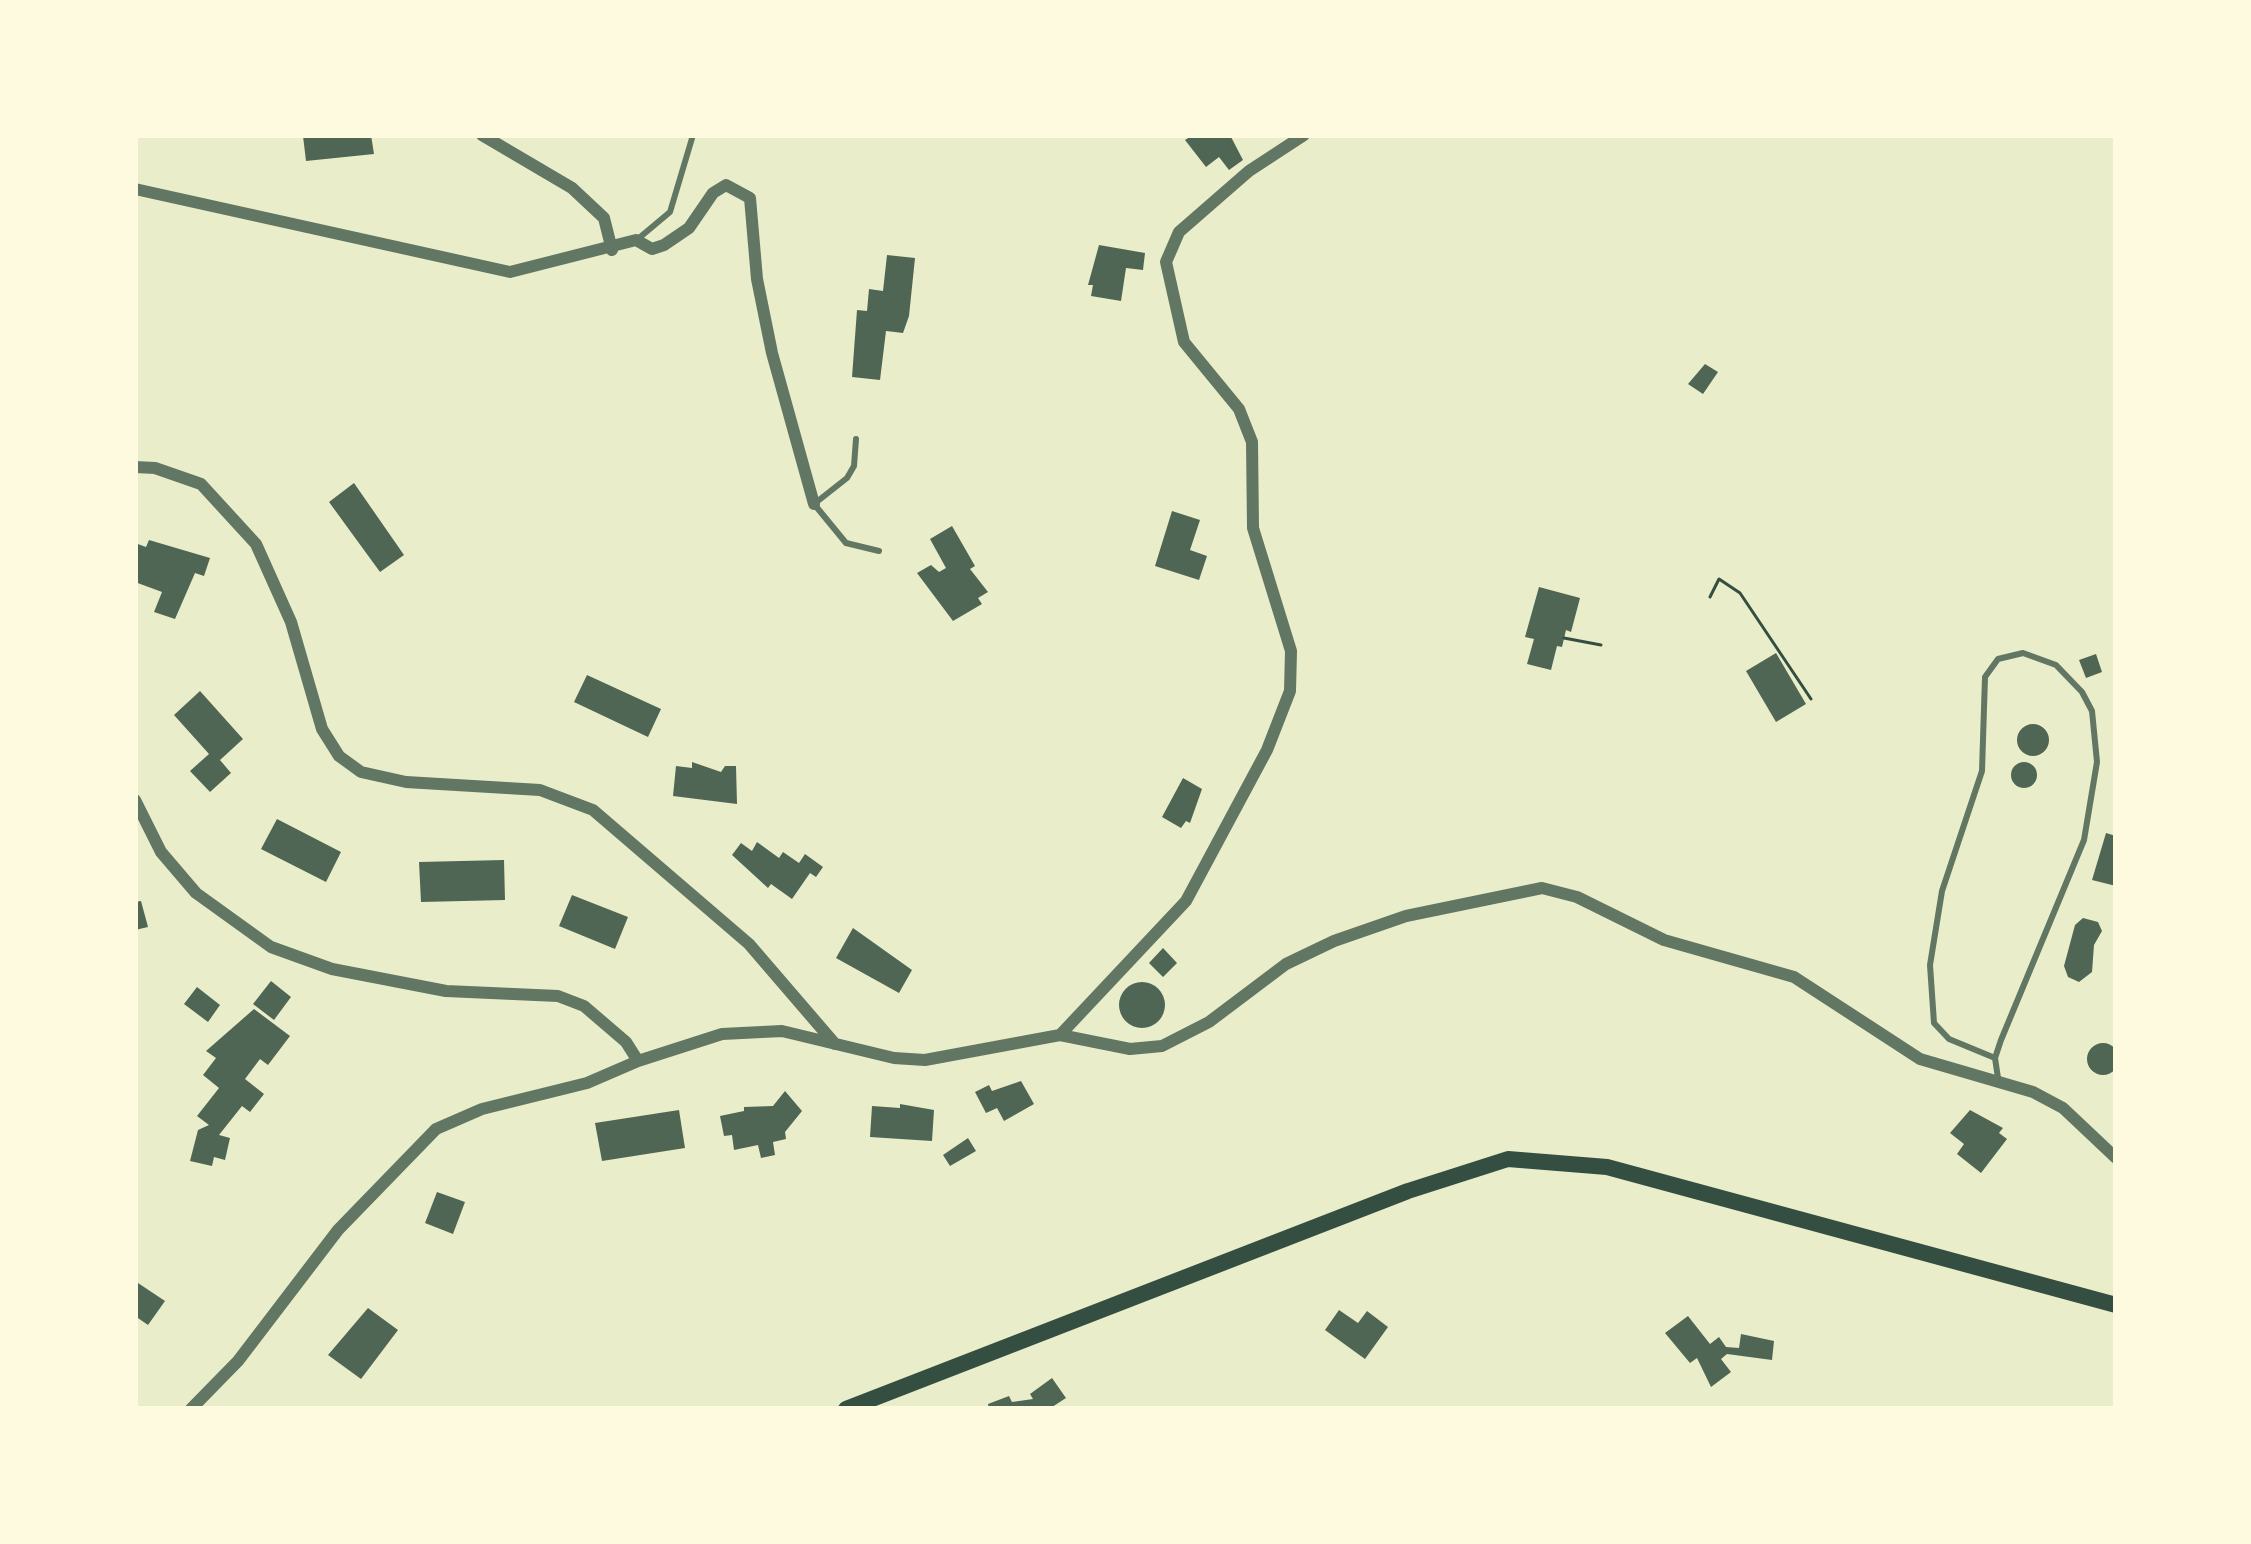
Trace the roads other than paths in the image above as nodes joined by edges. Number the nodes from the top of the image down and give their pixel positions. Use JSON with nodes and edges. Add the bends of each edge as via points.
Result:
{"nodes":[{"id":1,"x":482,"y":135,"type":"edge"},
{"id":2,"x":693,"y":135,"type":"edge"},
{"id":3,"x":1304,"y":135,"type":"edge"},
{"id":4,"x":135,"y":189,"type":"edge"},
{"id":5,"x":636,"y":240,"type":"junction"},
{"id":6,"x":612,"y":250,"type":"junction"},
{"id":7,"x":856,"y":439,"type":"dead end"},
{"id":8,"x":135,"y":467,"type":"edge"},
{"id":9,"x":814,"y":503,"type":"junction"},
{"id":10,"x":879,"y":551,"type":"dead end"},
{"id":11,"x":135,"y":800,"type":"edge"},
{"id":12,"x":1060,"y":1035,"type":"junction"},
{"id":13,"x":835,"y":1044,"type":"junction"},
{"id":14,"x":1995,"y":1058,"type":"junction"},
{"id":15,"x":638,"y":1061,"type":"junction"},
{"id":16,"x":1999,"y":1082,"type":"junction"},
{"id":17,"x":2116,"y":1158,"type":"edge"},
{"id":18,"x":2116,"y":1305,"type":"edge"},
{"id":19,"x":190,"y":1409,"type":"edge"},
{"id":20,"x":846,"y":1409,"type":"edge"}],
"edges":[{"from":1,"to":6,"type":"street","via":[[572,188],[604,218]]},
{"from":2,"to":5,"type":"lane","via":[[670,212]]},
{"from":3,"to":12,"type":"street","via":[[1179,232],[1166,262],[1184,342],[1248,428],[1253,528],[1291,651],[1290,691],[1186,901]]},
{"from":4,"to":6,"type":"street","via":[[510,272]]},
{"from":5,"to":6,"type":"street"},
{"from":5,"to":9,"type":"street","via":[[652,249],[676,238],[726,185],[750,198],[761,298]]},
{"from":7,"to":9,"type":"lane","via":[[847,478]]},
{"from":8,"to":13,"type":"street","via":[[201,484],[256,544],[339,756],[361,772],[406,782],[540,790],[593,810],[749,944]]},
{"from":9,"to":10,"type":"lane","via":[[846,543]]},
{"from":11,"to":15,"type":"street","via":[[161,852],[196,893],[271,947],[332,969],[446,991],[559,996],[584,1006]]},
{"from":12,"to":13,"type":"street","via":[[925,1060]]},
{"from":12,"to":16,"type":"street","via":[[1130,1049],[1162,1046],[1334,941],[1406,916],[1542,888],[1664,940],[1794,977],[1919,1059]]},
{"from":13,"to":15,"type":"street","via":[[782,1030],[722,1034]]},
{"from":14,"to":14,"type":"lane","via":[[2084,840],[2096,789],[2096,738],[2082,692],[2056,664],[2023,652],[1998,659],[1985,676],[1982,771],[1942,890],[1930,965],[1934,1023],[1948,1039]]},
{"from":14,"to":16,"type":"lane"},
{"from":15,"to":19,"type":"street","via":[[436,1130],[338,1230],[238,1361]]},
{"from":16,"to":17,"type":"street","via":[[2063,1108]]},
{"from":18,"to":20,"type":"main road","via":[[1606,1167],[1508,1159],[1408,1190]]}]}
